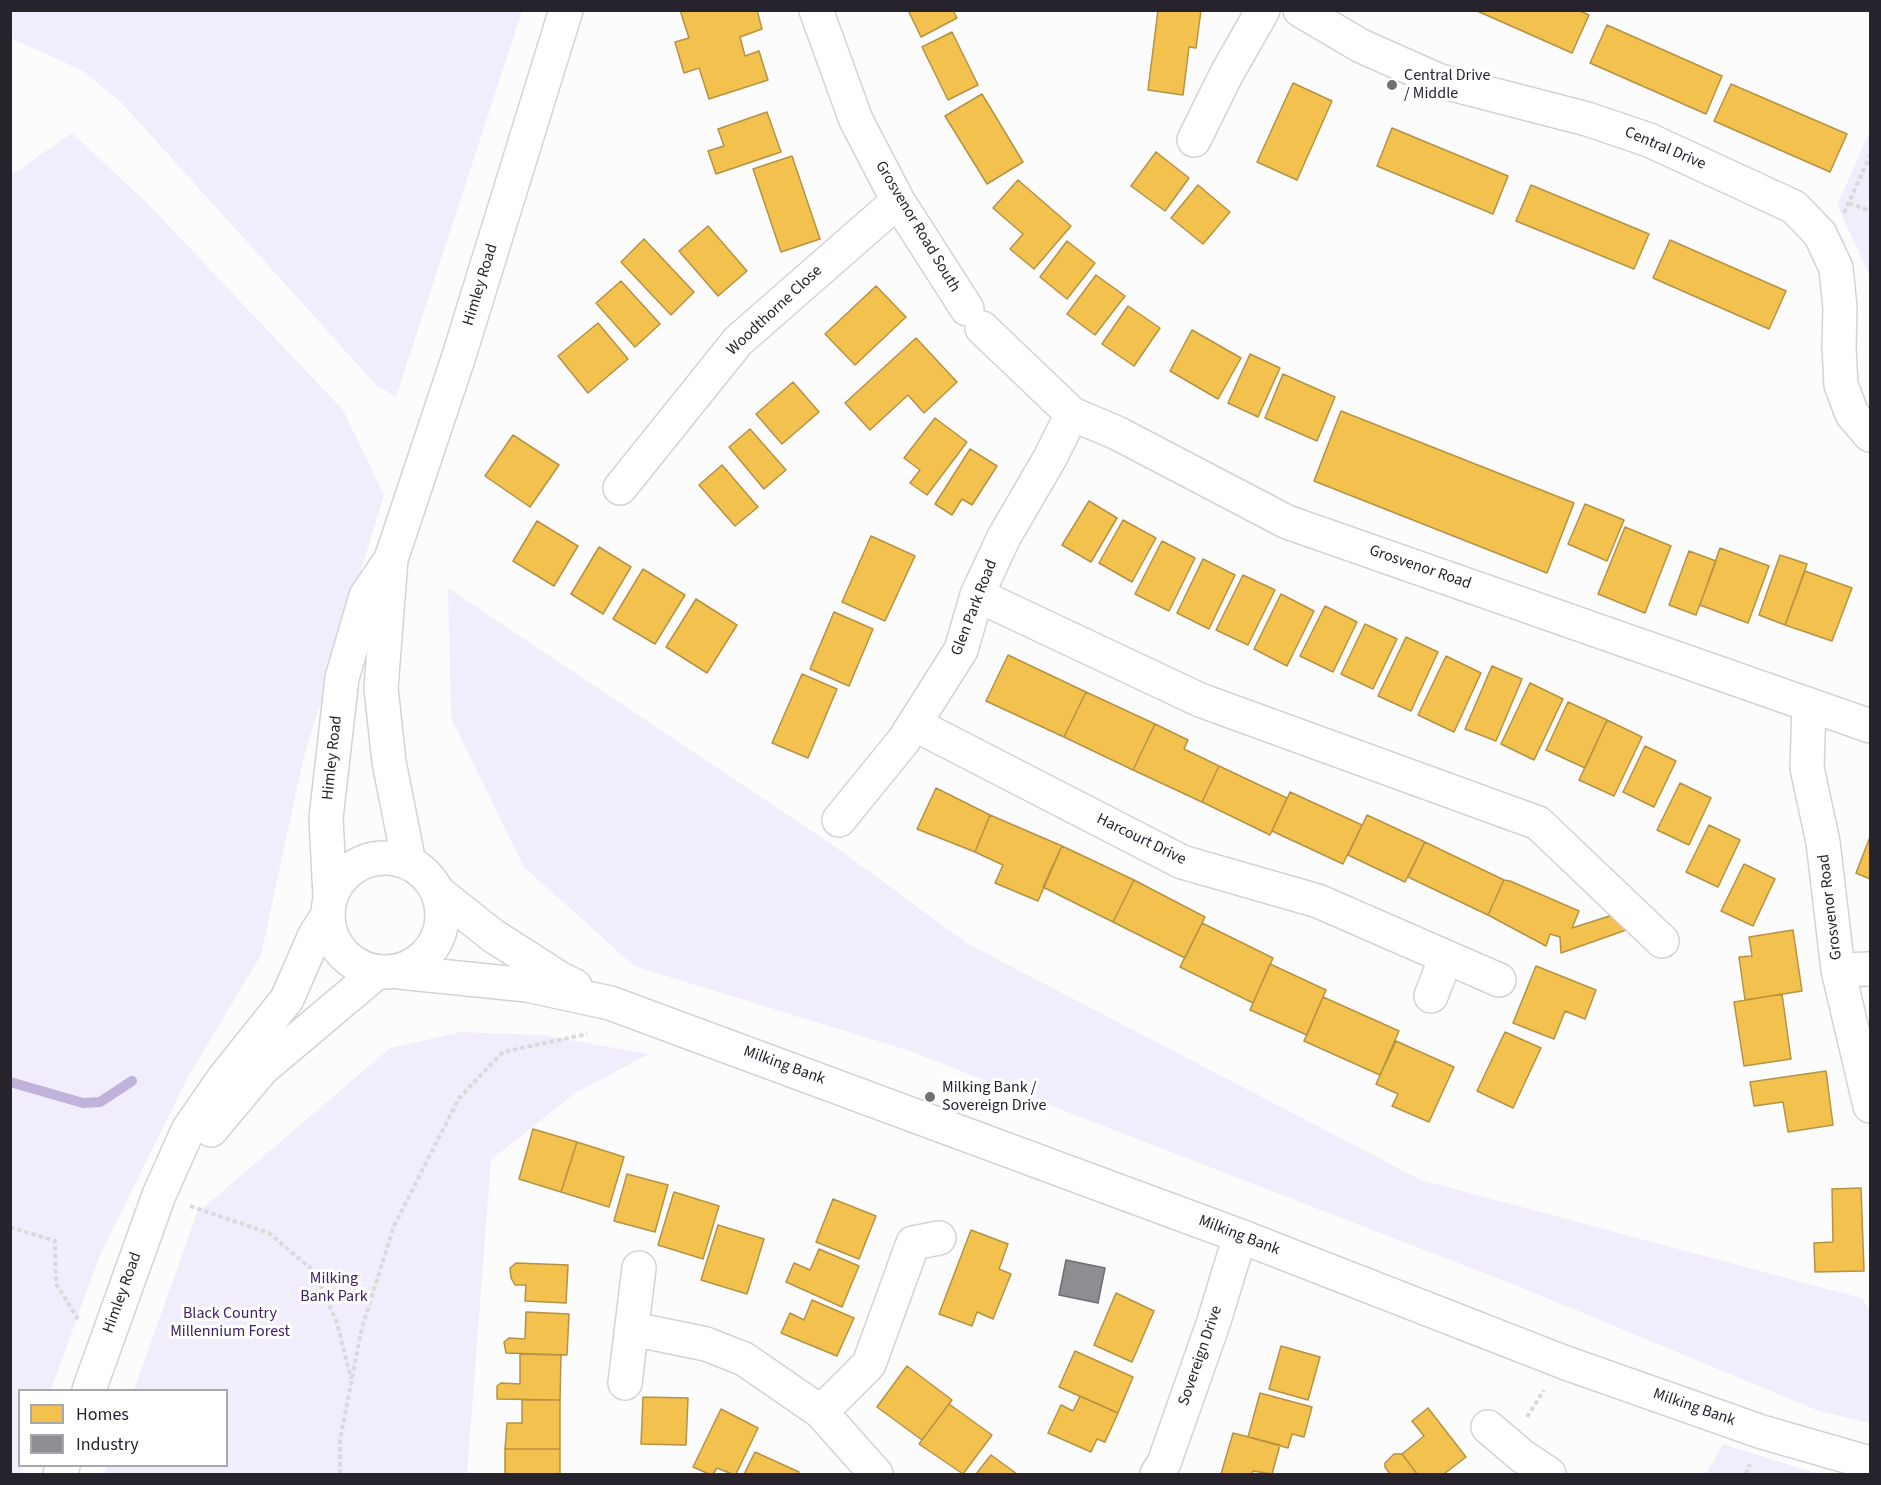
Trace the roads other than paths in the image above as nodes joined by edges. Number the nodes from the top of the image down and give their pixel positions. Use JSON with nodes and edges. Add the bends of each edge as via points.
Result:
{"nodes":[{"id":1,"x":566,"y":10,"type":"edge"},
{"id":2,"x":816,"y":10,"type":"edge"},
{"id":3,"x":1263,"y":10,"type":"edge"},
{"id":4,"x":1300,"y":10,"type":"edge"},
{"id":5,"x":1194,"y":140,"type":"dead end"},
{"id":6,"x":898,"y":201,"type":"junction"},
{"id":7,"x":1061,"y":403,"type":"junction"},
{"id":8,"x":1870,"y":435,"type":"edge"},
{"id":9,"x":620,"y":488,"type":"dead end"},
{"id":10,"x":391,"y":558,"type":"junction"},
{"id":11,"x":977,"y":595,"type":"junction"},
{"id":12,"x":1809,"y":706,"type":"junction"},
{"id":13,"x":914,"y":724,"type":"junction"},
{"id":14,"x":1870,"y":726,"type":"edge"},
{"id":15,"x":839,"y":820,"type":"dead end"},
{"id":16,"x":409,"y":863,"type":"junction"},
{"id":17,"x":438,"y":892,"type":"junction"},
{"id":18,"x":329,"y":906,"type":"junction"},
{"id":19,"x":1662,"y":941,"type":"dead end"},
{"id":20,"x":1446,"y":957,"type":"junction"},
{"id":21,"x":1870,"y":969,"type":"edge"},
{"id":22,"x":1838,"y":970,"type":"junction"},
{"id":23,"x":388,"y":972,"type":"junction"},
{"id":24,"x":1499,"y":980,"type":"dead end"},
{"id":25,"x":1431,"y":996,"type":"dead end"},
{"id":26,"x":610,"y":1003,"type":"junction"},
{"id":27,"x":1870,"y":1106,"type":"edge"},
{"id":28,"x":159,"y":1195,"type":"junction"},
{"id":29,"x":1240,"y":1236,"type":"junction"},
{"id":30,"x":939,"y":1238,"type":"dead end"},
{"id":31,"x":639,"y":1268,"type":"dead end"},
{"id":32,"x":633,"y":1329,"type":"junction"},
{"id":33,"x":625,"y":1383,"type":"dead end"},
{"id":34,"x":89,"y":1389,"type":"edge"},
{"id":35,"x":821,"y":1412,"type":"junction"},
{"id":36,"x":1507,"y":1451,"type":"edge"},
{"id":37,"x":1870,"y":1463,"type":"edge"},
{"id":38,"x":876,"y":1474,"type":"edge"},
{"id":39,"x":1157,"y":1474,"type":"edge"},
{"id":40,"x":1549,"y":1474,"type":"edge"}],
"edges":[{"from":1,"to":10,"type":"street","name":"Himley Road","via":[[458,359]]},
{"from":2,"to":6,"type":"street","name":"Grosvenor Road South","via":[[856,120]]},
{"from":3,"to":5,"type":"street"},
{"from":4,"to":8,"type":"street","name":"Central Drive","via":[[1361,46],[1440,81],[1587,119],[1670,150],[1794,207],[1820,234],[1836,268],[1841,385],[1852,414]]},
{"from":6,"to":7,"type":"street","name":"Grosvenor Road South","via":[[974,319]]},
{"from":6,"to":9,"type":"street","name":"Woodthorne Close","via":[[738,341]]},
{"from":7,"to":11,"type":"street","name":"Glen Park Road","via":[[1050,458],[1004,537]]},
{"from":7,"to":12,"type":"street","name":"Grosvenor Road","via":[[1287,522]]},
{"from":10,"to":16,"type":"street","name":"Himley Road","via":[[381,688],[389,762]]},
{"from":10,"to":18,"type":"street","name":"Himley Road","via":[[366,596],[342,678],[326,818]]},
{"from":11,"to":13,"type":"street","name":"Glen Park Road","via":[[961,650]]},
{"from":11,"to":19,"type":"street","via":[[1200,700],[1538,823]]},
{"from":12,"to":14,"type":"street","name":"Grosvenor Road"},
{"from":12,"to":22,"type":"street","name":"Grosvenor Road","via":[[1807,768],[1823,842]]},
{"from":13,"to":15,"type":"street","name":"Glen Park Road"},
{"from":13,"to":20,"type":"street","name":"Harcourt Drive","via":[[1182,862],[1318,901]]},
{"from":16,"to":17,"type":"street","via":[[425,873]]},
{"from":16,"to":18,"type":"street","via":[[392,858],[368,860],[356,866],[339,880]]},
{"from":17,"to":23,"type":"street","via":[[443,912],[439,938],[431,952],[417,964]]},
{"from":17,"to":26,"type":"street","name":"Milking Bank","via":[[492,935],[559,978]]},
{"from":18,"to":23,"type":"street","via":[[330,930],[339,950],[354,964]]},
{"from":18,"to":28,"type":"street","name":"Himley Road","via":[[287,999],[224,1077],[188,1130]]},
{"from":20,"to":24,"type":"street","name":"Harcourt Drive"},
{"from":20,"to":25,"type":"street"},
{"from":21,"to":22,"type":"street"},
{"from":22,"to":27,"type":"street","name":"Grosvenor Road"},
{"from":23,"to":26,"type":"street","name":"Milking Bank","via":[[527,985]]},
{"from":23,"to":28,"type":"street","name":"Himley Road","via":[[262,1069]]},
{"from":26,"to":29,"type":"street","name":"Milking Bank"},
{"from":28,"to":34,"type":"street","name":"Himley Road"},
{"from":29,"to":37,"type":"street","name":"Milking Bank","via":[[1561,1361],[1762,1432]]},
{"from":29,"to":39,"type":"street","name":"Sovereign Drive","via":[[1213,1324]]},
{"from":30,"to":35,"type":"street","via":[[912,1244],[869,1364]]},
{"from":31,"to":32,"type":"street"},
{"from":32,"to":33,"type":"street"},
{"from":32,"to":35,"type":"street","via":[[706,1344],[744,1359]]},
{"from":35,"to":38,"type":"street"},
{"from":36,"to":40,"type":"street"}]}
